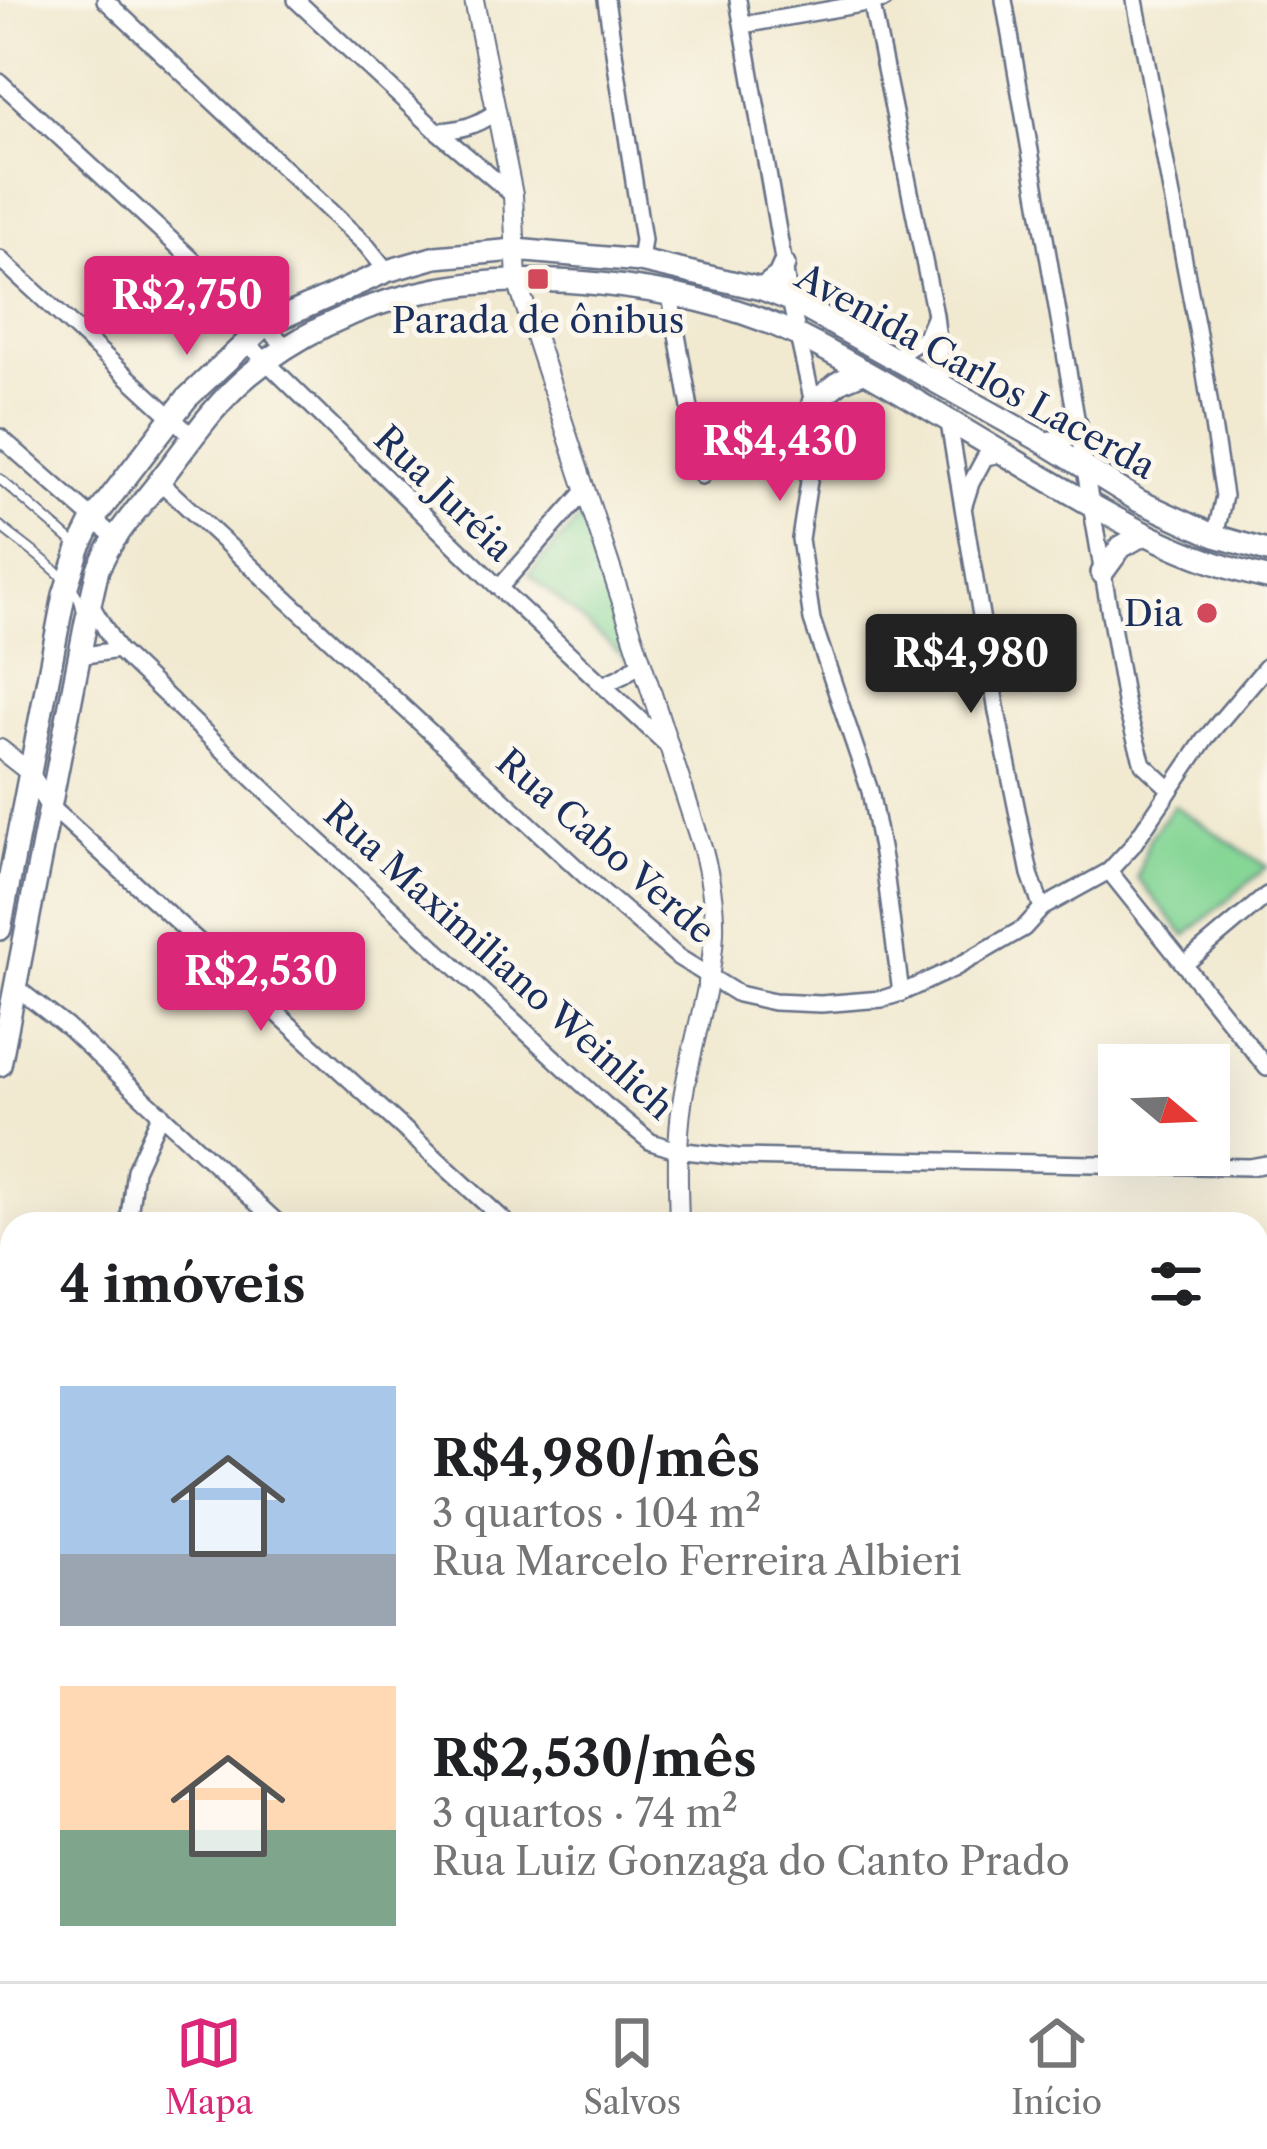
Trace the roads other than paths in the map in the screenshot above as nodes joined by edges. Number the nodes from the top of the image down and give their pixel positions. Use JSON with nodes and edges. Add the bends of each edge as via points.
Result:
{"nodes":[{"id":1,"x":105,"y":0,"type":"edge"},
{"id":2,"x":296,"y":0,"type":"edge"},
{"id":3,"x":474,"y":0,"type":"edge"},
{"id":4,"x":606,"y":0,"type":"edge"},
{"id":5,"x":738,"y":0,"type":"edge"},
{"id":6,"x":1004,"y":0,"type":"edge"},
{"id":7,"x":1135,"y":0,"type":"edge"},
{"id":8,"x":876,"y":1,"type":"edge"},
{"id":9,"x":743,"y":26,"type":"junction"},
{"id":10,"x":0,"y":82,"type":"edge"},
{"id":11,"x":496,"y":112,"type":"junction"},
{"id":12,"x":436,"y":131,"type":"junction"},
{"id":13,"x":513,"y":195,"type":"junction"},
{"id":14,"x":515,"y":250,"type":"junction"},
{"id":15,"x":0,"y":259,"type":"edge"},
{"id":16,"x":640,"y":261,"type":"junction"},
{"id":17,"x":784,"y":265,"type":"junction"},
{"id":18,"x":387,"y":271,"type":"junction"},
{"id":19,"x":517,"y":281,"type":"junction"},
{"id":20,"x":762,"y":289,"type":"junction"},
{"id":21,"x":670,"y":295,"type":"junction"},
{"id":22,"x":790,"y":300,"type":"junction"},
{"id":23,"x":935,"y":315,"type":"junction"},
{"id":24,"x":266,"y":325,"type":"junction"},
{"id":25,"x":799,"y":336,"type":"junction"},
{"id":26,"x":246,"y":342,"type":"junction"},
{"id":27,"x":288,"y":348,"type":"junction"},
{"id":28,"x":896,"y":356,"type":"junction"},
{"id":29,"x":266,"y":362,"type":"junction"},
{"id":30,"x":863,"y":372,"type":"junction"},
{"id":31,"x":943,"y":384,"type":"junction"},
{"id":32,"x":813,"y":403,"type":"junction"},
{"id":33,"x":172,"y":417,"type":"junction"},
{"id":34,"x":949,"y":423,"type":"junction"},
{"id":35,"x":1076,"y":424,"type":"junction"},
{"id":36,"x":0,"y":437,"type":"edge"},
{"id":37,"x":193,"y":437,"type":"junction"},
{"id":38,"x":1045,"y":442,"type":"junction"},
{"id":39,"x":1002,"y":454,"type":"junction"},
{"id":40,"x":1084,"y":466,"type":"junction"},
{"id":41,"x":702,"y":476,"type":"dead end"},
{"id":42,"x":0,"y":479,"type":"edge"},
{"id":43,"x":159,"y":482,"type":"junction"},
{"id":44,"x":585,"y":491,"type":"junction"},
{"id":45,"x":1090,"y":504,"type":"junction"},
{"id":46,"x":963,"y":508,"type":"junction"},
{"id":47,"x":93,"y":520,"type":"junction"},
{"id":48,"x":0,"y":526,"type":"edge"},
{"id":49,"x":1144,"y":534,"type":"junction"},
{"id":50,"x":1215,"y":536,"type":"junction"},
{"id":51,"x":115,"y":538,"type":"junction"},
{"id":52,"x":79,"y":548,"type":"junction"},
{"id":53,"x":1267,"y":551,"type":"edge"},
{"id":54,"x":1102,"y":573,"type":"junction"},
{"id":55,"x":1267,"y":578,"type":"edge"},
{"id":56,"x":67,"y":582,"type":"junction"},
{"id":57,"x":499,"y":588,"type":"junction"},
{"id":58,"x":90,"y":603,"type":"junction"},
{"id":59,"x":118,"y":650,"type":"junction"},
{"id":60,"x":79,"y":656,"type":"junction"},
{"id":61,"x":640,"y":662,"type":"junction"},
{"id":62,"x":1267,"y":665,"type":"edge"},
{"id":63,"x":603,"y":685,"type":"junction"},
{"id":64,"x":68,"y":708,"type":"junction"},
{"id":65,"x":667,"y":745,"type":"junction"},
{"id":66,"x":0,"y":749,"type":"edge"},
{"id":67,"x":28,"y":771,"type":"junction"},
{"id":68,"x":1169,"y":788,"type":"junction"},
{"id":69,"x":49,"y":806,"type":"junction"},
{"id":70,"x":1109,"y":871,"type":"junction"},
{"id":71,"x":1267,"y":895,"type":"edge"},
{"id":72,"x":1042,"y":908,"type":"junction"},
{"id":73,"x":0,"y":929,"type":"edge"},
{"id":74,"x":1185,"y":964,"type":"junction"},
{"id":75,"x":709,"y":974,"type":"junction"},
{"id":76,"x":10,"y":975,"type":"edge"},
{"id":77,"x":901,"y":994,"type":"junction"},
{"id":78,"x":0,"y":1065,"type":"edge"},
{"id":79,"x":1267,"y":1068,"type":"edge"},
{"id":80,"x":161,"y":1113,"type":"junction"},
{"id":81,"x":676,"y":1150,"type":"junction"},
{"id":82,"x":1267,"y":1164,"type":"edge"},
{"id":83,"x":130,"y":1212,"type":"edge"},
{"id":84,"x":266,"y":1212,"type":"edge"},
{"id":85,"x":495,"y":1212,"type":"edge"},
{"id":86,"x":679,"y":1212,"type":"edge"}],
"edges":[{"from":1,"to":18,"type":"street"},
{"from":2,"to":12,"type":"street"},
{"from":3,"to":11,"type":"street"},
{"from":4,"to":16,"type":"street"},
{"from":5,"to":9,"type":"street"},
{"from":6,"to":35,"type":"street"},
{"from":7,"to":50,"type":"street","via":[[1224,496]]},
{"from":8,"to":9,"type":"street"},
{"from":8,"to":23,"type":"street"},
{"from":9,"to":17,"type":"street"},
{"from":10,"to":24,"type":"street"},
{"from":11,"to":12,"type":"street","via":[[476,125]]},
{"from":11,"to":13,"type":"street"},
{"from":12,"to":13,"type":"street"},
{"from":13,"to":14,"type":"street"},
{"from":14,"to":16,"type":"main road","name":"Avenida Carlos Lacerda"},
{"from":14,"to":18,"type":"main road","name":"Avenida Carlos Lacerda"},
{"from":14,"to":19,"type":"street"},
{"from":15,"to":33,"type":"street"},
{"from":16,"to":20,"type":"main road","name":"Avenida Carlos Lacerda"},
{"from":17,"to":20,"type":"main road"},
{"from":17,"to":22,"type":"street"},
{"from":18,"to":24,"type":"main road","name":"Avenida Carlos Lacerda"},
{"from":19,"to":21,"type":"main road","name":"Avenida Carlos Lacerda"},
{"from":19,"to":27,"type":"main road","name":"Avenida Carlos Lacerda","via":[[405,295],[355,310]]},
{"from":19,"to":44,"type":"street"},
{"from":20,"to":22,"type":"main road","name":"Avenida Carlos Lacerda"},
{"from":21,"to":25,"type":"main road","name":"Avenida Carlos Lacerda"},
{"from":21,"to":41,"type":"street"},
{"from":22,"to":25,"type":"street"},
{"from":22,"to":28,"type":"main road","name":"Avenida Carlos Lacerda"},
{"from":23,"to":28,"type":"street","via":[[926,338]]},
{"from":23,"to":31,"type":"street"},
{"from":24,"to":26,"type":"main road","name":"Avenida Carlos Lacerda"},
{"from":24,"to":27,"type":"street"},
{"from":25,"to":30,"type":"main road","name":"Avenida Carlos Lacerda"},
{"from":25,"to":32,"type":"street"},
{"from":26,"to":29,"type":"street","name":"Rua Juréia"},
{"from":26,"to":33,"type":"main road","name":"Avenida Carlos Lacerda"},
{"from":27,"to":29,"type":"main road","name":"Avenida Carlos Lacerda"},
{"from":28,"to":31,"type":"main road","name":"Avenida Carlos Lacerda"},
{"from":29,"to":37,"type":"main road","name":"Avenida Carlos Lacerda"},
{"from":29,"to":57,"type":"street","name":"Rua Juréia"},
{"from":30,"to":32,"type":"main road"},
{"from":30,"to":34,"type":"main road","name":"Avenida Carlos Lacerda"},
{"from":31,"to":38,"type":"main road","name":"Avenida Carlos Lacerda"},
{"from":32,"to":77,"type":"street","via":[[800,539],[805,573],[812,620],[870,791]]},
{"from":33,"to":37,"type":"street"},
{"from":33,"to":47,"type":"main road","name":"Avenida Carlos Lacerda"},
{"from":34,"to":39,"type":"main road","name":"Avenida Carlos Lacerda"},
{"from":34,"to":46,"type":"street"},
{"from":35,"to":38,"type":"main road","via":[[1060,441]]},
{"from":35,"to":40,"type":"street"},
{"from":36,"to":47,"type":"street"},
{"from":37,"to":43,"type":"main road","name":"Avenida Carlos Lacerda"},
{"from":38,"to":40,"type":"main road","name":"Avenida Carlos Lacerda"},
{"from":39,"to":45,"type":"main road","name":"Avenida Carlos Lacerda"},
{"from":39,"to":46,"type":"street","via":[[980,464]]},
{"from":40,"to":45,"type":"street"},
{"from":40,"to":50,"type":"main road","name":"Avenida Carlos Lacerda"},
{"from":42,"to":52,"type":"lane"},
{"from":43,"to":51,"type":"main road","name":"Avenida Carlos Lacerda"},
{"from":43,"to":75,"type":"street","name":"Rua Cabo Verde","via":[[604,893]]},
{"from":44,"to":57,"type":"street"},
{"from":44,"to":61,"type":"street"},
{"from":45,"to":49,"type":"main road","name":"Avenida Carlos Lacerda"},
{"from":45,"to":54,"type":"street"},
{"from":46,"to":72,"type":"street","via":[[997,712]]},
{"from":47,"to":51,"type":"street"},
{"from":47,"to":52,"type":"main road","name":"Avenida Carlos Lacerda"},
{"from":48,"to":56,"type":"lane"},
{"from":49,"to":54,"type":"main road","via":[[1121,547]]},
{"from":49,"to":55,"type":"main road","name":"Avenida Carlos Lacerda","via":[[1221,568]]},
{"from":50,"to":53,"type":"main road","name":"Avenida Carlos Lacerda"},
{"from":51,"to":58,"type":"main road","name":"Avenida Carlos Lacerda"},
{"from":52,"to":56,"type":"main road","name":"Avenida Carlos Lacerda"},
{"from":54,"to":68,"type":"street","via":[[1143,764]]},
{"from":56,"to":64,"type":"lane","via":[[82,602]]},
{"from":56,"to":67,"type":"main road","name":"Avenida Carlos Lacerda"},
{"from":57,"to":63,"type":"street","name":"Rua Juréia"},
{"from":58,"to":59,"type":"street","name":"Rua Maximiliano Weinlich"},
{"from":58,"to":60,"type":"main road","name":"Avenida Carlos Lacerda"},
{"from":59,"to":60,"type":"street"},
{"from":59,"to":81,"type":"street","name":"Rua Maximiliano Weinlich","via":[[604,1104],[651,1142]]},
{"from":60,"to":64,"type":"main road","name":"Avenida Carlos Lacerda"},
{"from":61,"to":63,"type":"street"},
{"from":61,"to":65,"type":"street"},
{"from":62,"to":68,"type":"street","name":"Rua Cabo Verde"},
{"from":63,"to":65,"type":"street","name":"Rua Juréia"},
{"from":64,"to":69,"type":"main road","name":"Avenida Carlos Lacerda"},
{"from":65,"to":75,"type":"street","via":[[712,890]]},
{"from":66,"to":67,"type":"street"},
{"from":67,"to":69,"type":"street"},
{"from":67,"to":73,"type":"main road","name":"Avenida Carlos Lacerda"},
{"from":68,"to":70,"type":"street","name":"Rua Cabo Verde"},
{"from":69,"to":76,"type":"main road","name":"Avenida Carlos Lacerda"},
{"from":69,"to":85,"type":"street"},
{"from":70,"to":72,"type":"street","name":"Rua Cabo Verde"},
{"from":70,"to":74,"type":"street"},
{"from":71,"to":74,"type":"street"},
{"from":72,"to":77,"type":"street","name":"Rua Cabo Verde","via":[[1024,928]]},
{"from":74,"to":79,"type":"street"},
{"from":75,"to":77,"type":"street","name":"Rua Cabo Verde","via":[[738,994],[774,1002]]},
{"from":75,"to":81,"type":"street"},
{"from":76,"to":78,"type":"main road","name":"Avenida Carlos Lacerda"},
{"from":76,"to":80,"type":"street"},
{"from":80,"to":83,"type":"street","via":[[135,1170]]},
{"from":80,"to":84,"type":"street"},
{"from":81,"to":82,"type":"street","name":"Rua Maximiliano Weinlich"},
{"from":81,"to":86,"type":"street"}]}
